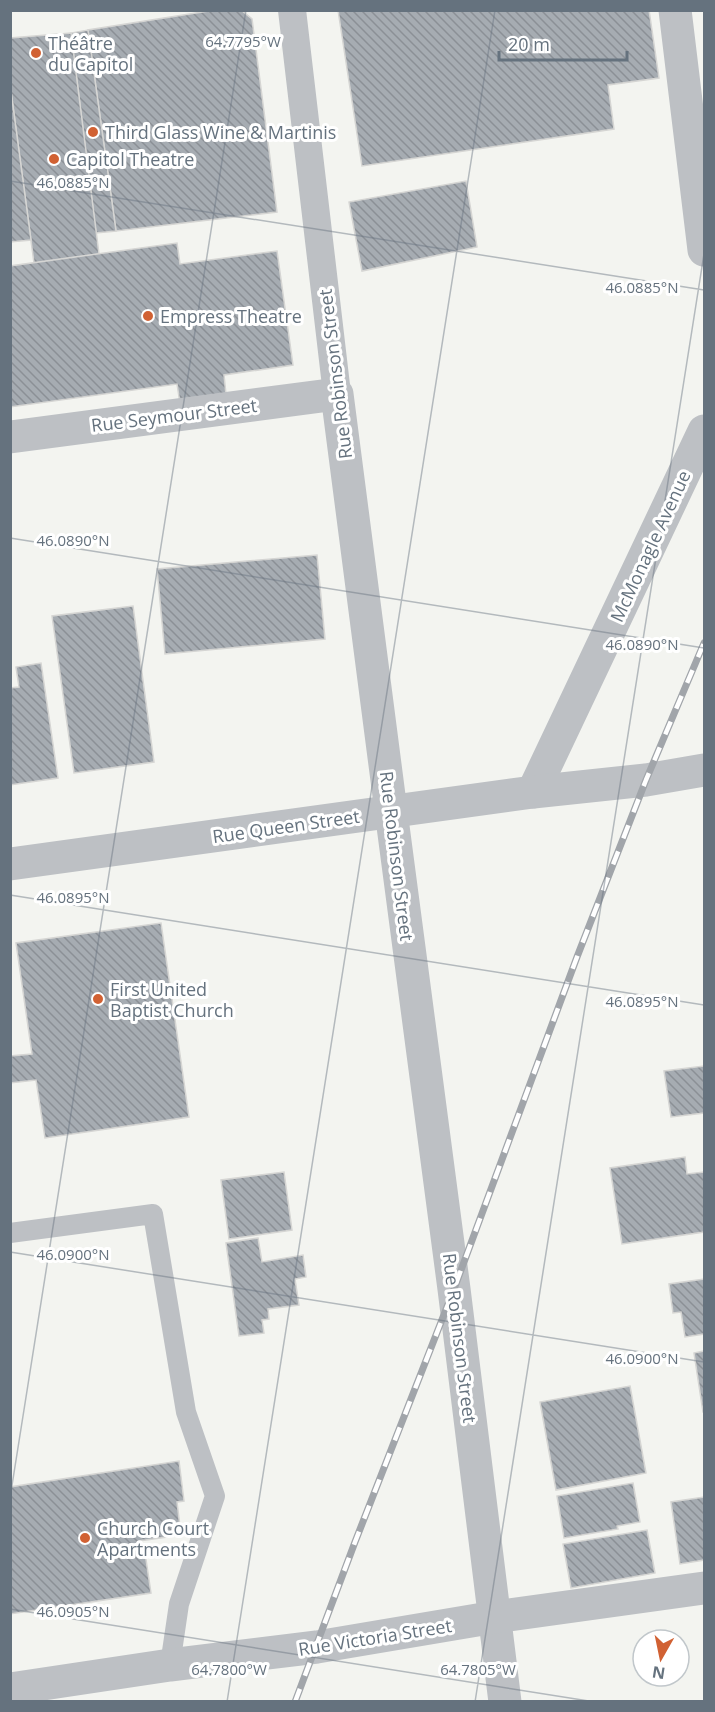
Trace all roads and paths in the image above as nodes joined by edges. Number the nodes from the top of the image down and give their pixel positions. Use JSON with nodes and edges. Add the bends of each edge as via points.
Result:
{"nodes":[{"id":1,"x":292,"y":10,"type":"edge"},
{"id":2,"x":675,"y":10,"type":"edge"},
{"id":3,"x":705,"y":250,"type":"edge"},
{"id":4,"x":338,"y":394,"type":"junction"},
{"id":5,"x":705,"y":430,"type":"edge"},
{"id":6,"x":10,"y":437,"type":"edge"},
{"id":7,"x":705,"y":770,"type":"edge"},
{"id":8,"x":533,"y":792,"type":"junction"},
{"id":9,"x":391,"y":811,"type":"junction"},
{"id":10,"x":10,"y":864,"type":"edge"},
{"id":11,"x":10,"y":1233,"type":"edge"},
{"id":12,"x":705,"y":1588,"type":"edge"},
{"id":13,"x":495,"y":1617,"type":"junction"},
{"id":14,"x":170,"y":1665,"type":"junction"},
{"id":15,"x":10,"y":1689,"type":"edge"},
{"id":16,"x":505,"y":1701,"type":"edge"}],
"edges":[{"from":1,"to":4,"type":"street","name":"Rue Robinson Street"},
{"from":2,"to":3,"type":"street"},
{"from":4,"to":6,"type":"street","name":"Rue Seymour Street"},
{"from":4,"to":9,"type":"street","name":"Rue Robinson Street"},
{"from":5,"to":8,"type":"street","name":"McMonagle Avenue"},
{"from":7,"to":8,"type":"street","name":"Rue Queen Street"},
{"from":8,"to":9,"type":"street","name":"Rue Queen Street"},
{"from":9,"to":10,"type":"street","name":"Rue Queen Street"},
{"from":9,"to":13,"type":"street","name":"Rue Robinson Street"},
{"from":11,"to":14,"type":"lane","via":[[153,1214],[186,1412],[215,1496],[180,1604]]},
{"from":12,"to":13,"type":"street","name":"Rue Victoria Street"},
{"from":13,"to":14,"type":"street","name":"Rue Victoria Street","via":[[317,1647]]},
{"from":13,"to":16,"type":"street","name":"Rue Robinson Street"},
{"from":14,"to":15,"type":"street","name":"Rue Victoria Street"}]}
